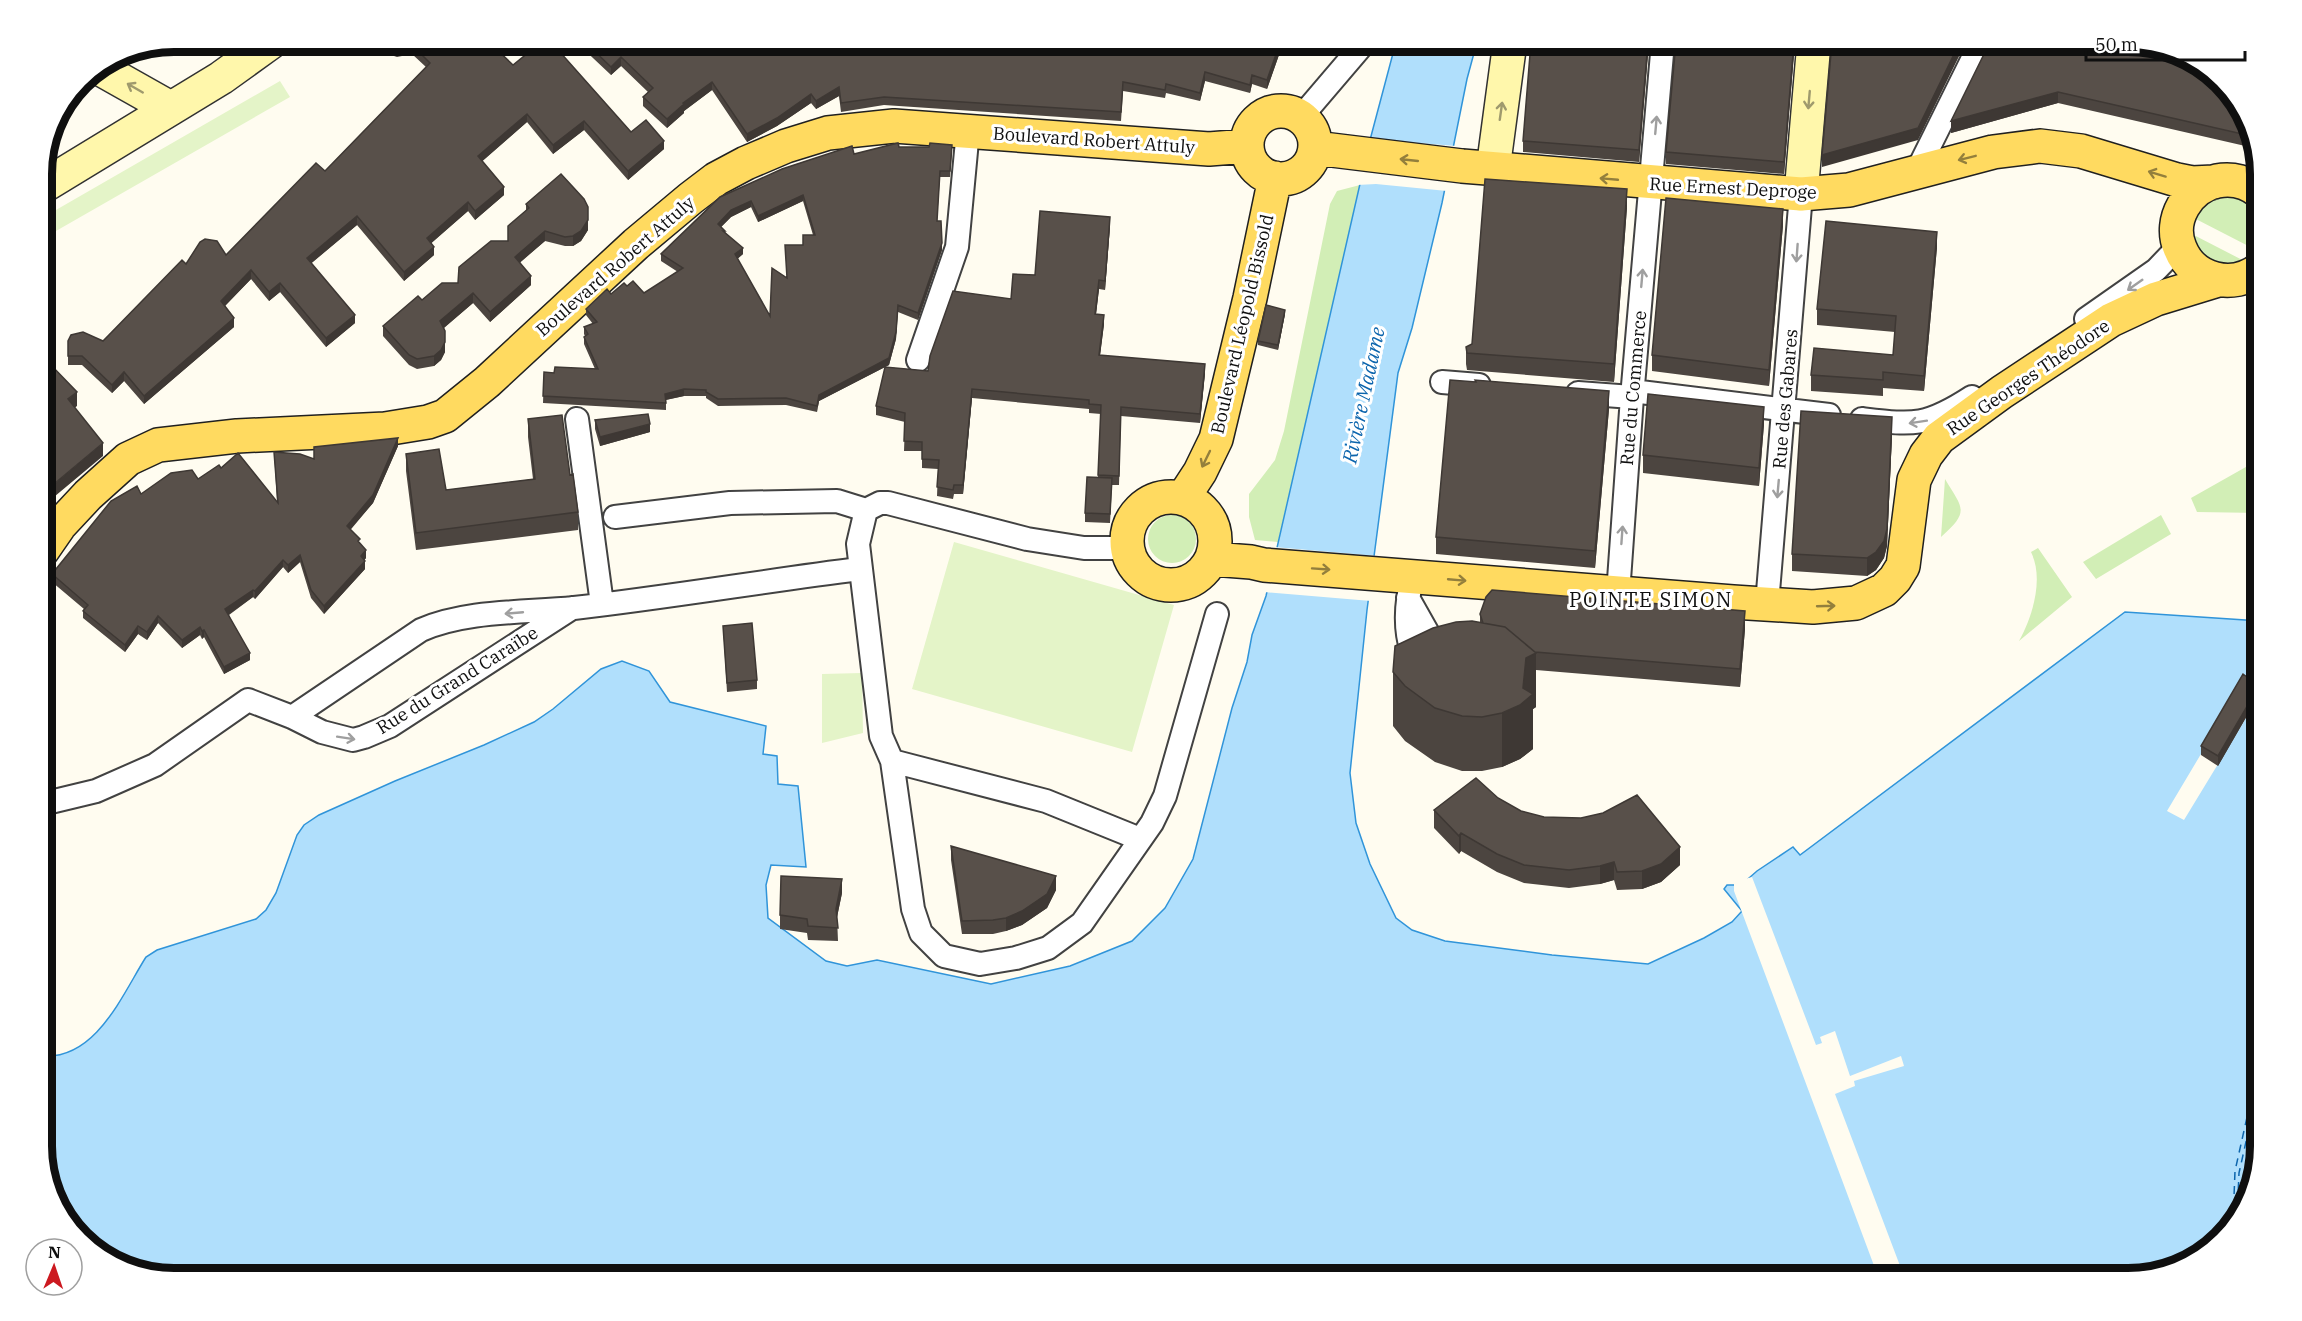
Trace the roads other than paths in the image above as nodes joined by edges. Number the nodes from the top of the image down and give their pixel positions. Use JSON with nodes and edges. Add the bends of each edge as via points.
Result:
{"nodes":[{"id":1,"x":258,"y":52,"type":"edge"},
{"id":2,"x":1356,"y":52,"type":"edge"},
{"id":3,"x":1507,"y":52,"type":"edge"},
{"id":4,"x":1662,"y":52,"type":"edge"},
{"id":5,"x":1813,"y":52,"type":"edge"},
{"id":6,"x":1976,"y":52,"type":"edge"},
{"id":7,"x":107,"y":73,"type":"edge"},
{"id":8,"x":170,"y":108,"type":"junction"},
{"id":9,"x":1301,"y":117,"type":"junction"},
{"id":10,"x":968,"y":130,"type":"junction"},
{"id":11,"x":1247,"y":147,"type":"junction"},
{"id":12,"x":1315,"y":148,"type":"junction"},
{"id":13,"x":1478,"y":167,"type":"junction"},
{"id":14,"x":1917,"y":171,"type":"junction"},
{"id":15,"x":1275,"y":178,"type":"junction"},
{"id":16,"x":53,"y":180,"type":"edge"},
{"id":17,"x":2214,"y":182,"type":"junction"},
{"id":18,"x":1651,"y":183,"type":"junction"},
{"id":19,"x":2249,"y":186,"type":"edge"},
{"id":20,"x":1801,"y":194,"type":"junction"},
{"id":21,"x":2178,"y":246,"type":"junction"},
{"id":22,"x":2249,"y":276,"type":"edge"},
{"id":23,"x":2218,"y":280,"type":"junction"},
{"id":24,"x":918,"y":360,"type":"dead end"},
{"id":25,"x":1442,"y":382,"type":"dead end"},
{"id":26,"x":1501,"y":387,"type":"edge"},
{"id":27,"x":1561,"y":391,"type":"edge"},
{"id":28,"x":1632,"y":394,"type":"junction"},
{"id":29,"x":1784,"y":410,"type":"junction"},
{"id":30,"x":577,"y":419,"type":"dead end"},
{"id":31,"x":1183,"y":498,"type":"junction"},
{"id":32,"x":866,"y":510,"type":"junction"},
{"id":33,"x":615,"y":517,"type":"dead end"},
{"id":34,"x":53,"y":535,"type":"edge"},
{"id":35,"x":1127,"y":548,"type":"junction"},
{"id":36,"x":1212,"y":559,"type":"junction"},
{"id":37,"x":860,"y":569,"type":"junction"},
{"id":38,"x":1411,"y":587,"type":"junction"},
{"id":39,"x":1618,"y":594,"type":"junction"},
{"id":40,"x":602,"y":604,"type":"junction"},
{"id":41,"x":1767,"y":604,"type":"junction"},
{"id":42,"x":573,"y":608,"type":"junction"},
{"id":43,"x":1217,"y":614,"type":"dead end"},
{"id":44,"x":1428,"y":652,"type":"edge"},
{"id":45,"x":292,"y":717,"type":"junction"},
{"id":46,"x":892,"y":761,"type":"junction"},
{"id":47,"x":53,"y":801,"type":"edge"},
{"id":48,"x":1140,"y":839,"type":"junction"}],
"edges":[{"from":1,"to":8,"type":"main road"},
{"from":2,"to":9,"type":"street"},
{"from":13,"to":3,"type":"main road","one_way":true},
{"from":18,"to":4,"type":"street","name":"Rue du Commerce","one_way":true},
{"from":5,"to":20,"type":"main road","one_way":true},
{"from":6,"to":14,"type":"street"},
{"from":8,"to":7,"type":"main road","one_way":true},
{"from":8,"to":16,"type":"main road"},
{"from":9,"to":11,"type":"main road","via":[[1291,112],[1269,113],[1253,126]]},
{"from":9,"to":12,"type":"main road","via":[[1312,131]]},
{"from":10,"to":11,"type":"main road","name":"Boulevard Robert Attuly","via":[[1209,149]]},
{"from":10,"to":24,"type":"street","via":[[957,247]]},
{"from":10,"to":34,"type":"main road","name":"Boulevard Robert Attuly","via":[[894,126],[828,133],[746,163],[716,179],[636,244],[445,416],[385,429],[237,436],[158,445],[128,459],[88,495]]},
{"from":11,"to":15,"type":"main road","via":[[1253,164]]},
{"from":13,"to":12,"type":"main road","name":"Rue Ernest Deproge","one_way":true},
{"from":12,"to":15,"type":"main road","via":[[1306,168],[1297,175]]},
{"from":18,"to":13,"type":"main road","name":"Rue Ernest Deproge","one_way":true},
{"from":17,"to":14,"type":"main road","name":"Rue Ernest Deproge","one_way":true,"via":[[2177,180],[2081,151],[2040,146],[2010,148]]},
{"from":14,"to":20,"type":"main road","name":"Rue Ernest Deproge","via":[[1849,190]]},
{"from":15,"to":31,"type":"main road","name":"Boulevard Léopold Bissold","one_way":true,"via":[[1216,439]]},
{"from":17,"to":19,"type":"main road","name":"Rue Ernest Deproge","via":[[2228,180]]},
{"from":17,"to":21,"type":"main road","via":[[2198,189],[2186,201],[2178,217]]},
{"from":18,"to":20,"type":"main road","name":"Rue Ernest Deproge"},
{"from":28,"to":18,"type":"street","name":"Rue du Commerce","one_way":true},
{"from":20,"to":29,"type":"street","name":"Rue des Gabares","one_way":true},
{"from":21,"to":23,"type":"main road","via":[[2193,267]]},
{"from":21,"to":29,"type":"street","one_way":true,"via":[[2156,270],[1938,417],[1913,424]]},
{"from":22,"to":23,"type":"main road","name":"Rue Georges Théodore"},
{"from":41,"to":23,"type":"main road","name":"Rue Georges Théodore","one_way":true,"via":[[1856,603],[1884,590],[1903,566],[1914,480],[1939,438],[2111,320],[2157,298]]},
{"from":25,"to":26,"type":"street"},
{"from":27,"to":28,"type":"street"},
{"from":28,"to":29,"type":"street"},
{"from":39,"to":28,"type":"street","name":"Rue du Commerce","one_way":true},
{"from":29,"to":41,"type":"street","name":"Rue des Gabares","one_way":true},
{"from":30,"to":40,"type":"street"},
{"from":31,"to":35,"type":"main road","via":[[1160,499],[1140,509],[1131,520]]},
{"from":31,"to":36,"type":"main road","via":[[1208,516],[1214,530]]},
{"from":32,"to":33,"type":"street","via":[[837,501],[730,503]]},
{"from":32,"to":35,"type":"street","via":[[888,503],[1027,539],[1084,548]]},
{"from":32,"to":37,"type":"street","via":[[858,544]]},
{"from":35,"to":36,"type":"main road","via":[[1140,573],[1165,585],[1193,580]]},
{"from":36,"to":38,"type":"main road","name":"Rue Georges Théodore","one_way":true,"via":[[1378,573]]},
{"from":37,"to":40,"type":"street","name":"Rue du Grand Caraïbe"},
{"from":37,"to":46,"type":"street","via":[[881,736]]},
{"from":38,"to":39,"type":"main road","name":"Rue Georges Théodore","one_way":true},
{"from":38,"to":44,"type":"street"},
{"from":39,"to":41,"type":"main road","name":"Rue Georges Théodore"},
{"from":40,"to":42,"type":"street","name":"Rue du Grand Caraïbe"},
{"from":42,"to":45,"type":"street","name":"Rue du Grand Caraïbe","one_way":true,"via":[[435,624]]},
{"from":45,"to":42,"type":"street","name":"Rue du Grand Caraïbe","one_way":true,"via":[[322,732],[353,740],[364,737],[390,726]]},
{"from":43,"to":48,"type":"street","via":[[1164,796]]},
{"from":45,"to":47,"type":"street","via":[[248,700],[155,765],[96,791]]},
{"from":46,"to":48,"type":"street","via":[[1046,801]]},
{"from":46,"to":48,"type":"street","via":[[913,909],[921,933],[944,956],[980,964],[1048,948],[1082,923]]}]}
